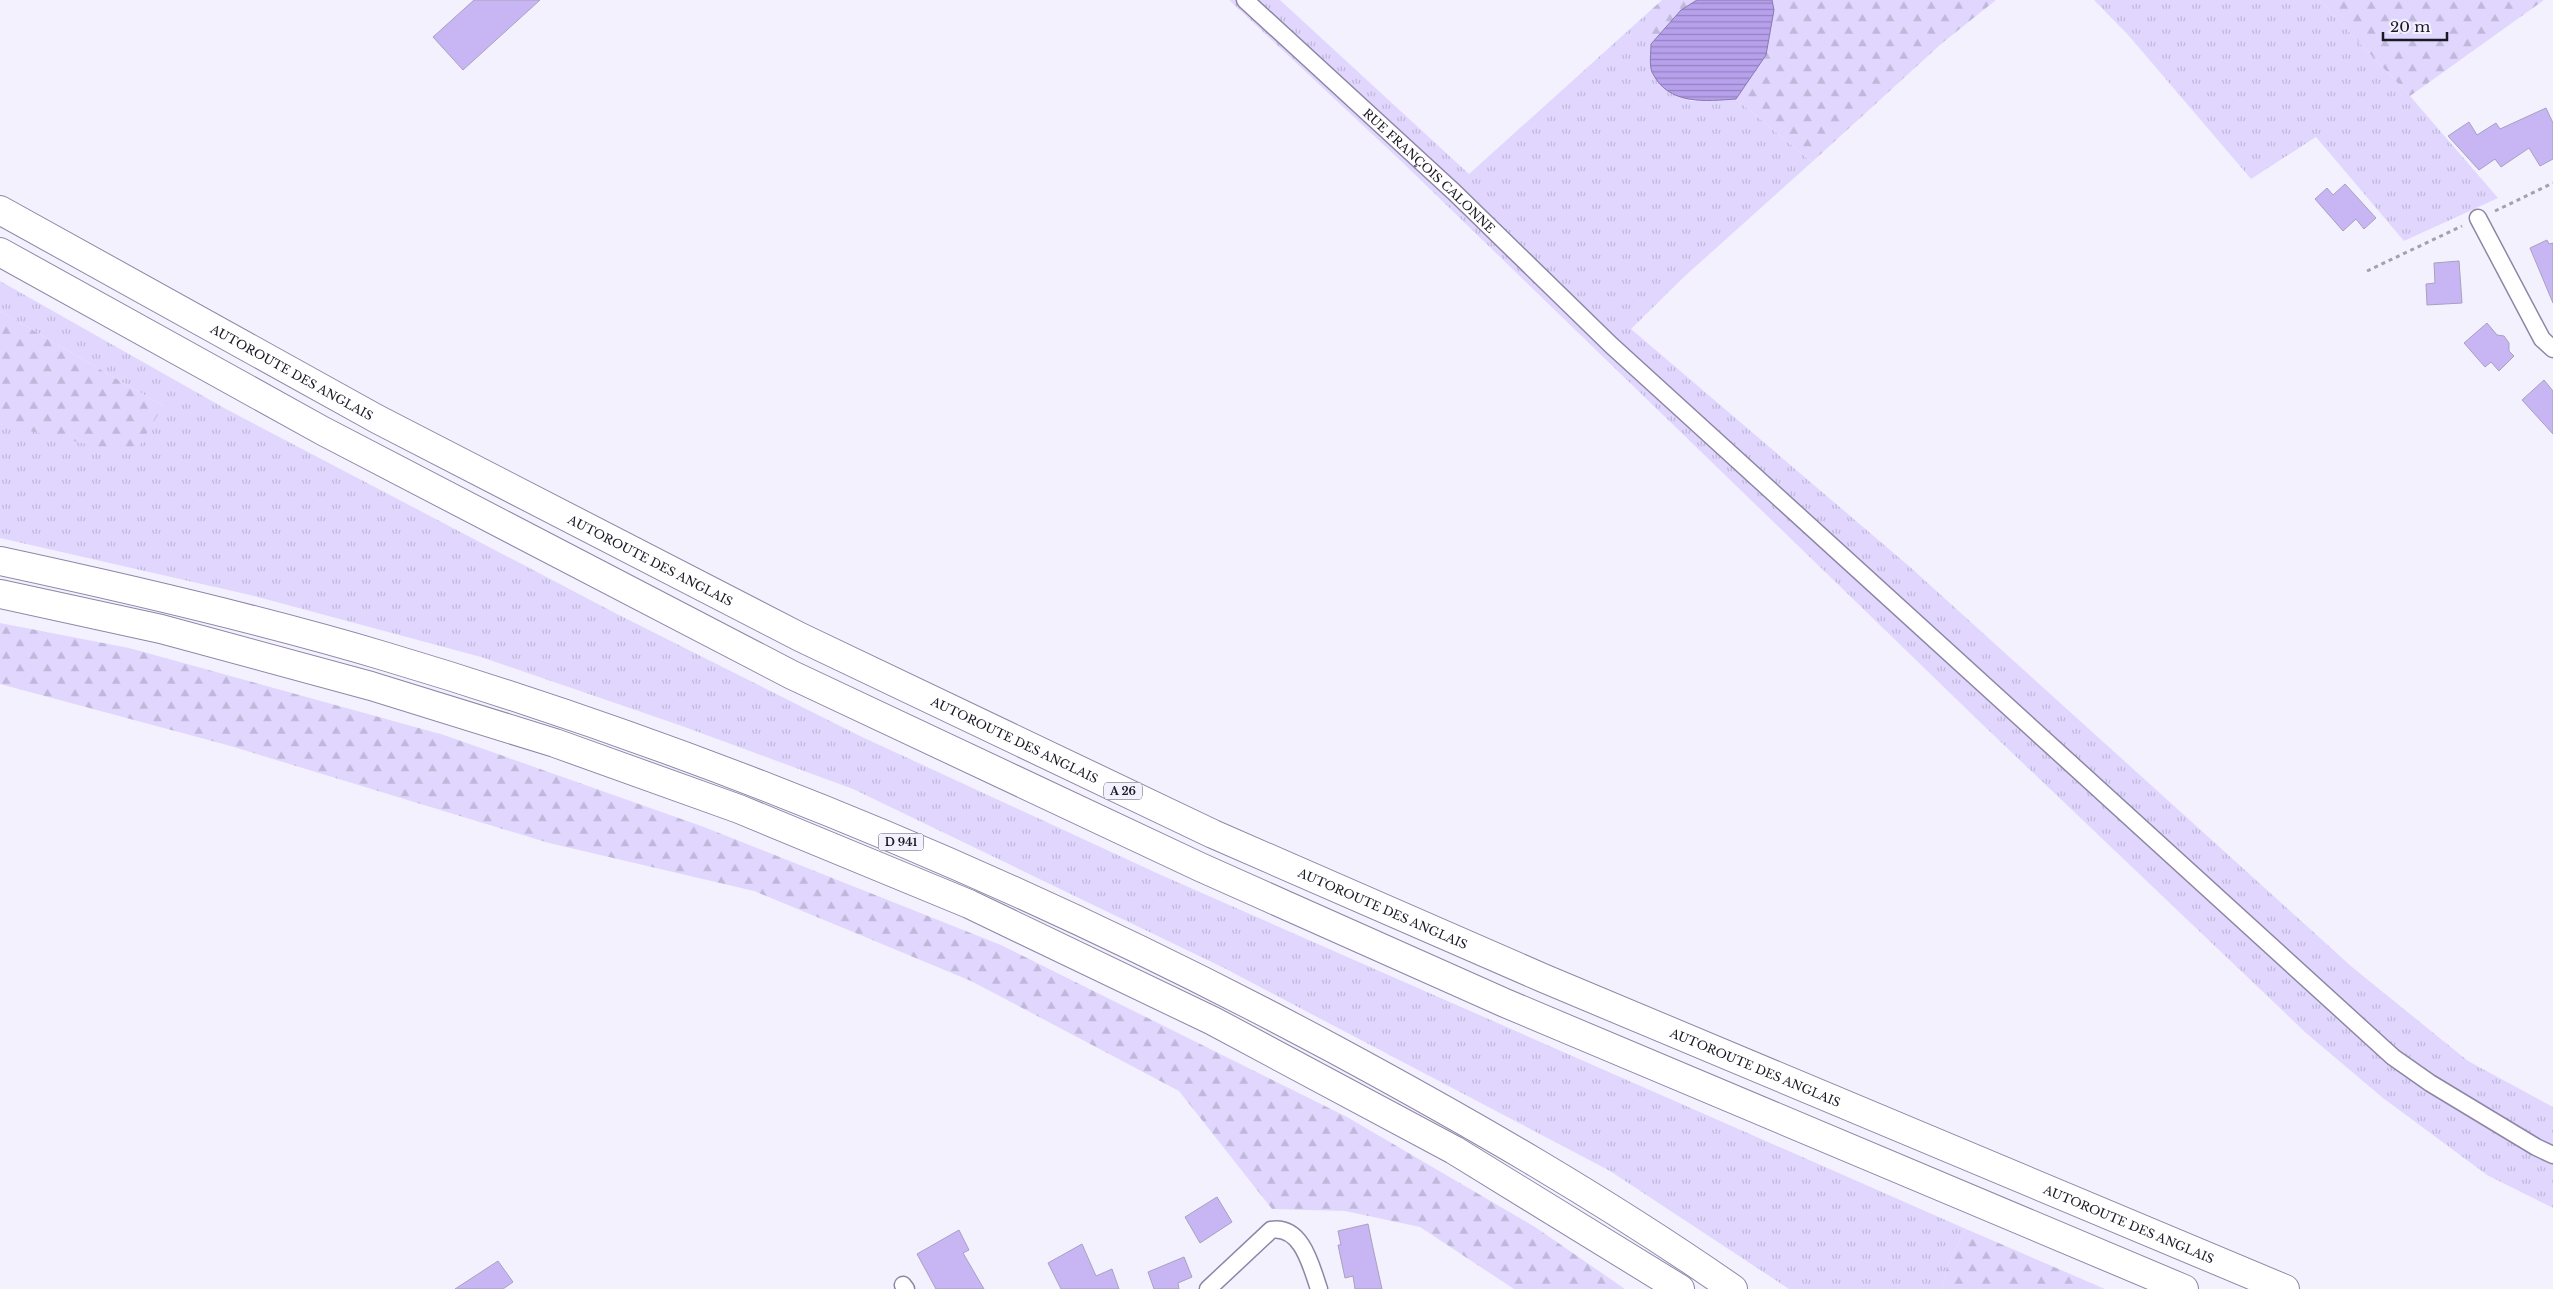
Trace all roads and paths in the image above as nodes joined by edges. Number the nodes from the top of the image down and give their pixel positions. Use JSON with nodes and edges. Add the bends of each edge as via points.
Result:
{"nodes":[{"id":1,"x":1246,"y":0,"type":"edge"},
{"id":2,"x":0,"y":210,"type":"edge"},
{"id":3,"x":2478,"y":218,"type":"dead end"},
{"id":4,"x":0,"y":252,"type":"edge"},
{"id":5,"x":2553,"y":349,"type":"edge"},
{"id":6,"x":0,"y":561,"type":"edge"},
{"id":7,"x":0,"y":594,"type":"edge"},
{"id":8,"x":2553,"y":1155,"type":"edge"},
{"id":9,"x":1208,"y":1289,"type":"edge"},
{"id":10,"x":1319,"y":1289,"type":"edge"},
{"id":11,"x":1680,"y":1289,"type":"edge"},
{"id":12,"x":1733,"y":1289,"type":"edge"},
{"id":13,"x":2184,"y":1289,"type":"edge"},
{"id":14,"x":2284,"y":1289,"type":"edge"}],
"edges":[{"from":1,"to":8,"type":"street","name":"RUE FRANÇOIS CALONNE","via":[[1454,192],[1611,345],[2393,1057],[2430,1083]]},
{"from":2,"to":14,"type":"highway","name":"AUTOROUTE DES ANGLAIS","number":"A 26","via":[[377,419],[782,628],[1213,834],[1544,978]]},
{"from":3,"to":5,"type":"street","via":[[2542,339]]},
{"from":4,"to":13,"type":"highway","via":[[323,431],[810,684],[1200,867],[1505,1003]]},
{"from":6,"to":12,"type":"highway","number":"D 941","via":[[172,598],[385,656],[568,714],[750,779],[980,874],[1226,992],[1470,1122],[1678,1250]]},
{"from":7,"to":11,"type":"highway","number":"D 941","via":[[161,629],[371,686],[555,743],[739,810],[969,904],[1213,1021],[1454,1150]]},
{"from":9,"to":10,"type":"street","via":[[1271,1230],[1278,1229],[1294,1236],[1305,1250]]}]}
